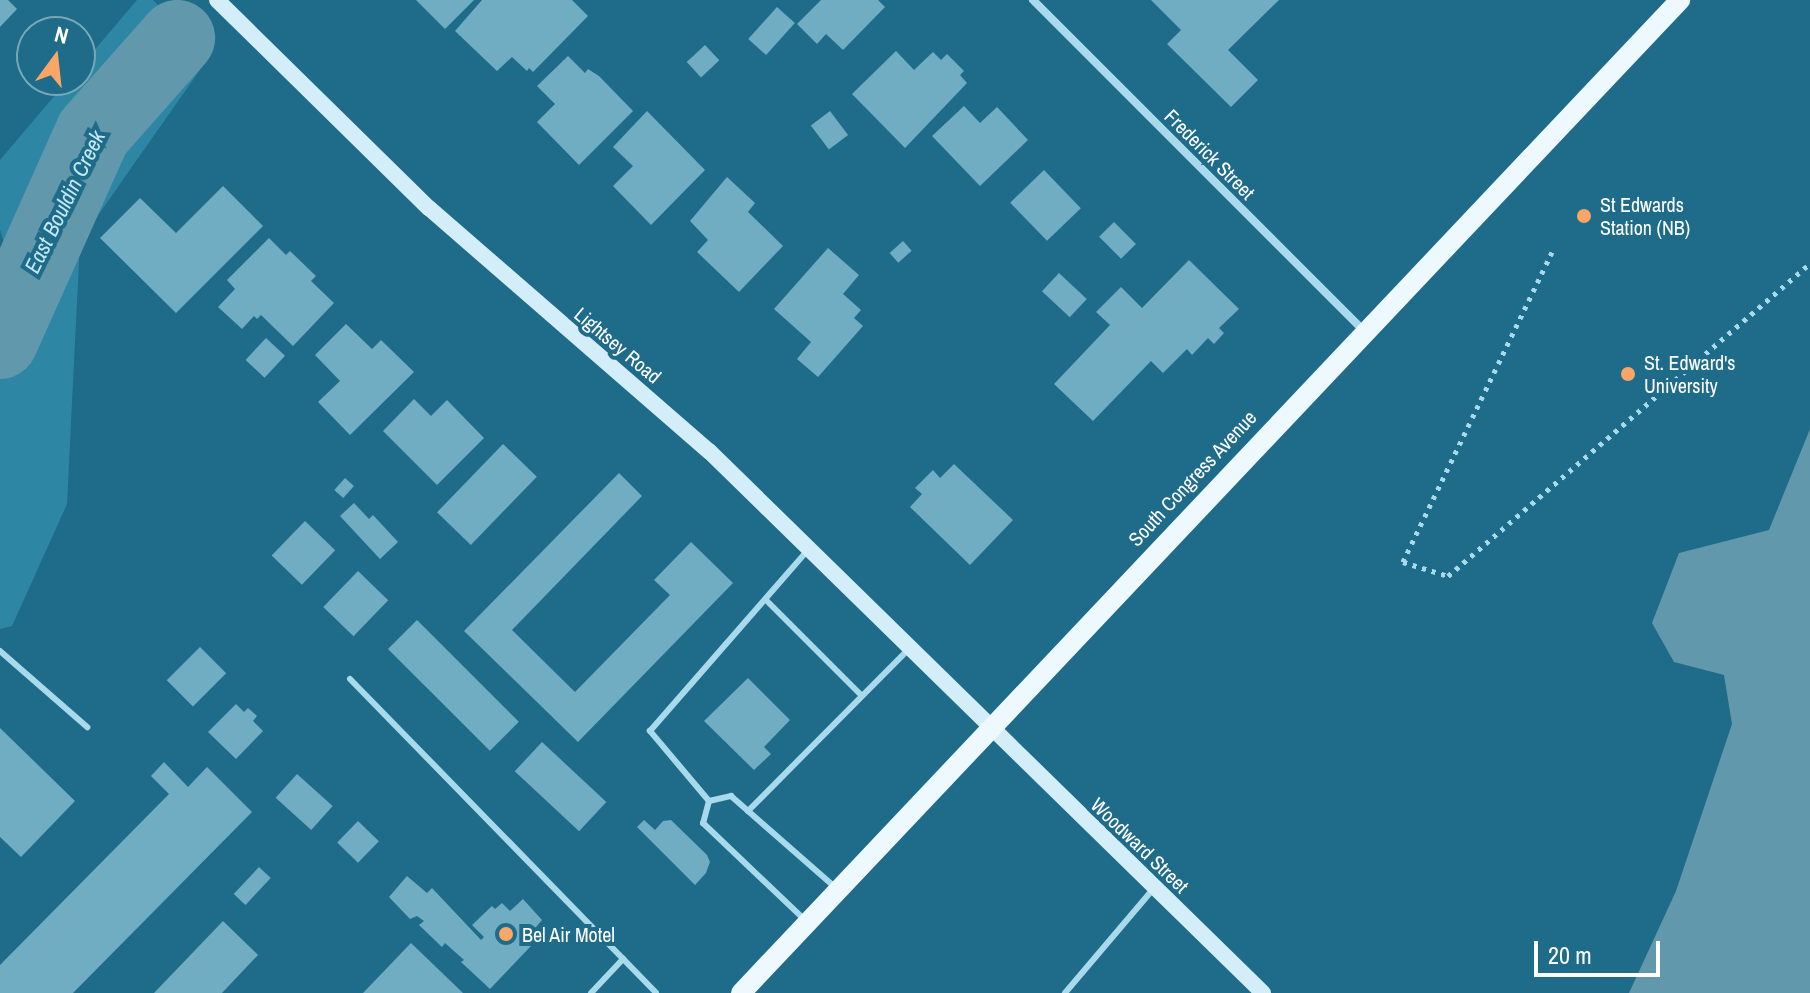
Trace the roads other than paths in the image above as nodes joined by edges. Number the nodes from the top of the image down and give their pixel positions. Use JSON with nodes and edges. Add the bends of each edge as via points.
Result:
{"nodes":[{"id":1,"x":217,"y":0,"type":"edge"},
{"id":2,"x":1033,"y":0,"type":"edge"},
{"id":3,"x":1680,"y":0,"type":"edge"},
{"id":4,"x":1364,"y":331,"type":"junction"},
{"id":5,"x":809,"y":549,"type":"junction"},
{"id":6,"x":766,"y":600,"type":"junction"},
{"id":7,"x":910,"y":648,"type":"junction"},
{"id":8,"x":0,"y":651,"type":"edge"},
{"id":9,"x":350,"y":679,"type":"dead end"},
{"id":10,"x":861,"y":695,"type":"junction"},
{"id":11,"x":990,"y":726,"type":"junction"},
{"id":12,"x":87,"y":727,"type":"dead end"},
{"id":13,"x":709,"y":801,"type":"junction"},
{"id":14,"x":748,"y":811,"type":"junction"},
{"id":15,"x":1155,"y":887,"type":"junction"},
{"id":16,"x":838,"y":889,"type":"junction"},
{"id":17,"x":807,"y":922,"type":"junction"},
{"id":18,"x":623,"y":959,"type":"junction"},
{"id":19,"x":591,"y":993,"type":"edge"},
{"id":20,"x":656,"y":993,"type":"edge"},
{"id":21,"x":741,"y":993,"type":"edge"},
{"id":22,"x":1065,"y":993,"type":"edge"},
{"id":23,"x":1263,"y":993,"type":"edge"}],
"edges":[{"from":1,"to":5,"type":"street","name":"Lightsey Road","via":[[429,208],[622,373]]},
{"from":2,"to":4,"type":"street","name":"Frederick Street"},
{"from":3,"to":4,"type":"main road","name":"South Congress Avenue"},
{"from":4,"to":11,"type":"main road","name":"South Congress Avenue"},
{"from":5,"to":6,"type":"lane"},
{"from":5,"to":7,"type":"street","name":"Lightsey Road"},
{"from":6,"to":10,"type":"lane"},
{"from":6,"to":13,"type":"lane","via":[[650,731]]},
{"from":7,"to":10,"type":"lane"},
{"from":7,"to":11,"type":"street","name":"Lightsey Road"},
{"from":8,"to":12,"type":"lane"},
{"from":9,"to":18,"type":"lane"},
{"from":10,"to":14,"type":"lane"},
{"from":11,"to":15,"type":"street","name":"Woodward Street"},
{"from":11,"to":16,"type":"main road","name":"South Congress Avenue"},
{"from":13,"to":14,"type":"lane","via":[[731,796]]},
{"from":13,"to":17,"type":"lane","via":[[703,823]]},
{"from":14,"to":16,"type":"lane"},
{"from":15,"to":22,"type":"lane"},
{"from":15,"to":23,"type":"street","name":"Woodward Street"},
{"from":16,"to":17,"type":"main road","name":"South Congress Avenue"},
{"from":17,"to":21,"type":"main road","name":"South Congress Avenue"},
{"from":18,"to":19,"type":"lane"},
{"from":18,"to":20,"type":"lane"}]}
